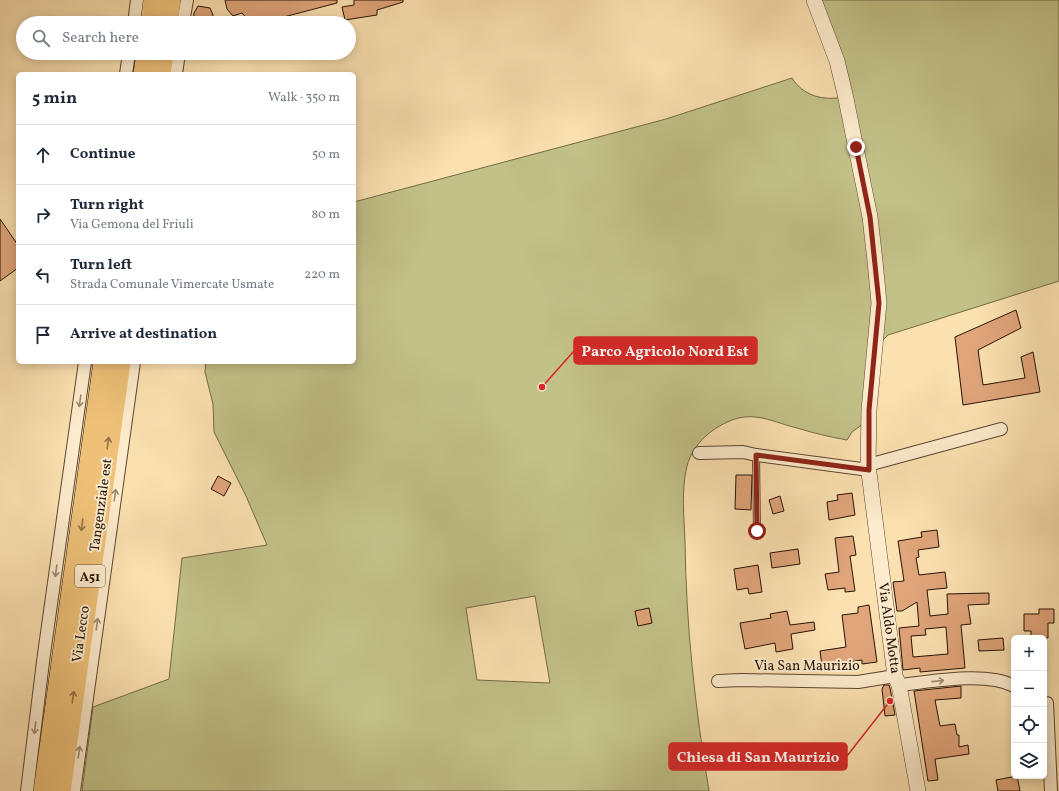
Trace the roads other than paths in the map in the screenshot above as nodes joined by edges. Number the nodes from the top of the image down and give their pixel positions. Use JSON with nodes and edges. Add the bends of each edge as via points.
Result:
{"nodes":[{"id":1,"x":138,"y":0,"type":"edge"},
{"id":2,"x":154,"y":0,"type":"edge"},
{"id":3,"x":170,"y":0,"type":"edge"},
{"id":4,"x":187,"y":0,"type":"edge"},
{"id":5,"x":814,"y":0,"type":"edge"},
{"id":6,"x":135,"y":16,"type":"edge"},
{"id":7,"x":152,"y":16,"type":"edge"},
{"id":8,"x":168,"y":16,"type":"edge"},
{"id":9,"x":184,"y":16,"type":"edge"},
{"id":10,"x":128,"y":60,"type":"edge"},
{"id":11,"x":146,"y":60,"type":"edge"},
{"id":12,"x":162,"y":60,"type":"edge"},
{"id":13,"x":178,"y":60,"type":"edge"},
{"id":14,"x":126,"y":72,"type":"edge"},
{"id":15,"x":144,"y":72,"type":"edge"},
{"id":16,"x":160,"y":72,"type":"edge"},
{"id":17,"x":176,"y":72,"type":"edge"},
{"id":18,"x":85,"y":364,"type":"edge"},
{"id":19,"x":104,"y":364,"type":"edge"},
{"id":20,"x":120,"y":364,"type":"edge"},
{"id":21,"x":134,"y":364,"type":"edge"},
{"id":22,"x":1001,"y":429,"type":"dead end"},
{"id":23,"x":699,"y":453,"type":"dead end"},
{"id":24,"x":756,"y":455,"type":"junction"},
{"id":25,"x":868,"y":467,"type":"junction"},
{"id":26,"x":757,"y":531,"type":"dead end"},
{"id":27,"x":897,"y":680,"type":"junction"},
{"id":28,"x":718,"y":681,"type":"dead end"},
{"id":29,"x":1011,"y":684,"type":"edge"},
{"id":30,"x":1050,"y":703,"type":"edge"},
{"id":31,"x":27,"y":791,"type":"edge"},
{"id":32,"x":44,"y":791,"type":"edge"},
{"id":33,"x":60,"y":791,"type":"edge"},
{"id":34,"x":74,"y":791,"type":"edge"},
{"id":35,"x":918,"y":791,"type":"edge"},
{"id":36,"x":1051,"y":791,"type":"edge"}],
"edges":[{"from":1,"to":6,"type":"street"},
{"from":2,"to":7,"type":"highway"},
{"from":3,"to":8,"type":"highway"},
{"from":4,"to":9,"type":"street"},
{"from":5,"to":25,"type":"street","name":"Via Aldo Motta","via":[[837,61],[845,94],[870,217],[876,261],[879,303],[869,410]]},
{"from":10,"to":14,"type":"street"},
{"from":11,"to":15,"type":"highway"},
{"from":12,"to":16,"type":"highway"},
{"from":13,"to":17,"type":"street"},
{"from":18,"to":31,"type":"street","one_way":true},
{"from":19,"to":32,"type":"highway","name":"Tangenziale est","number":"A51","one_way":true},
{"from":33,"to":20,"type":"highway","name":"Tangenziale est","number":"A51","one_way":true},
{"from":34,"to":21,"type":"street","name":"Via Lecco","one_way":true},
{"from":22,"to":25,"type":"street"},
{"from":23,"to":24,"type":"street","via":[[743,452]]},
{"from":24,"to":25,"type":"street"},
{"from":24,"to":26,"type":"lane"},
{"from":25,"to":27,"type":"street","name":"Via Aldo Motta"},
{"from":27,"to":28,"type":"street","name":"Via San Maurizio"},
{"from":27,"to":29,"type":"street","name":"Via San Maurizio","one_way":true,"via":[[967,678],[1005,681]]},
{"from":27,"to":35,"type":"street","name":"Via Aldo Motta"},
{"from":30,"to":36,"type":"street"}]}
